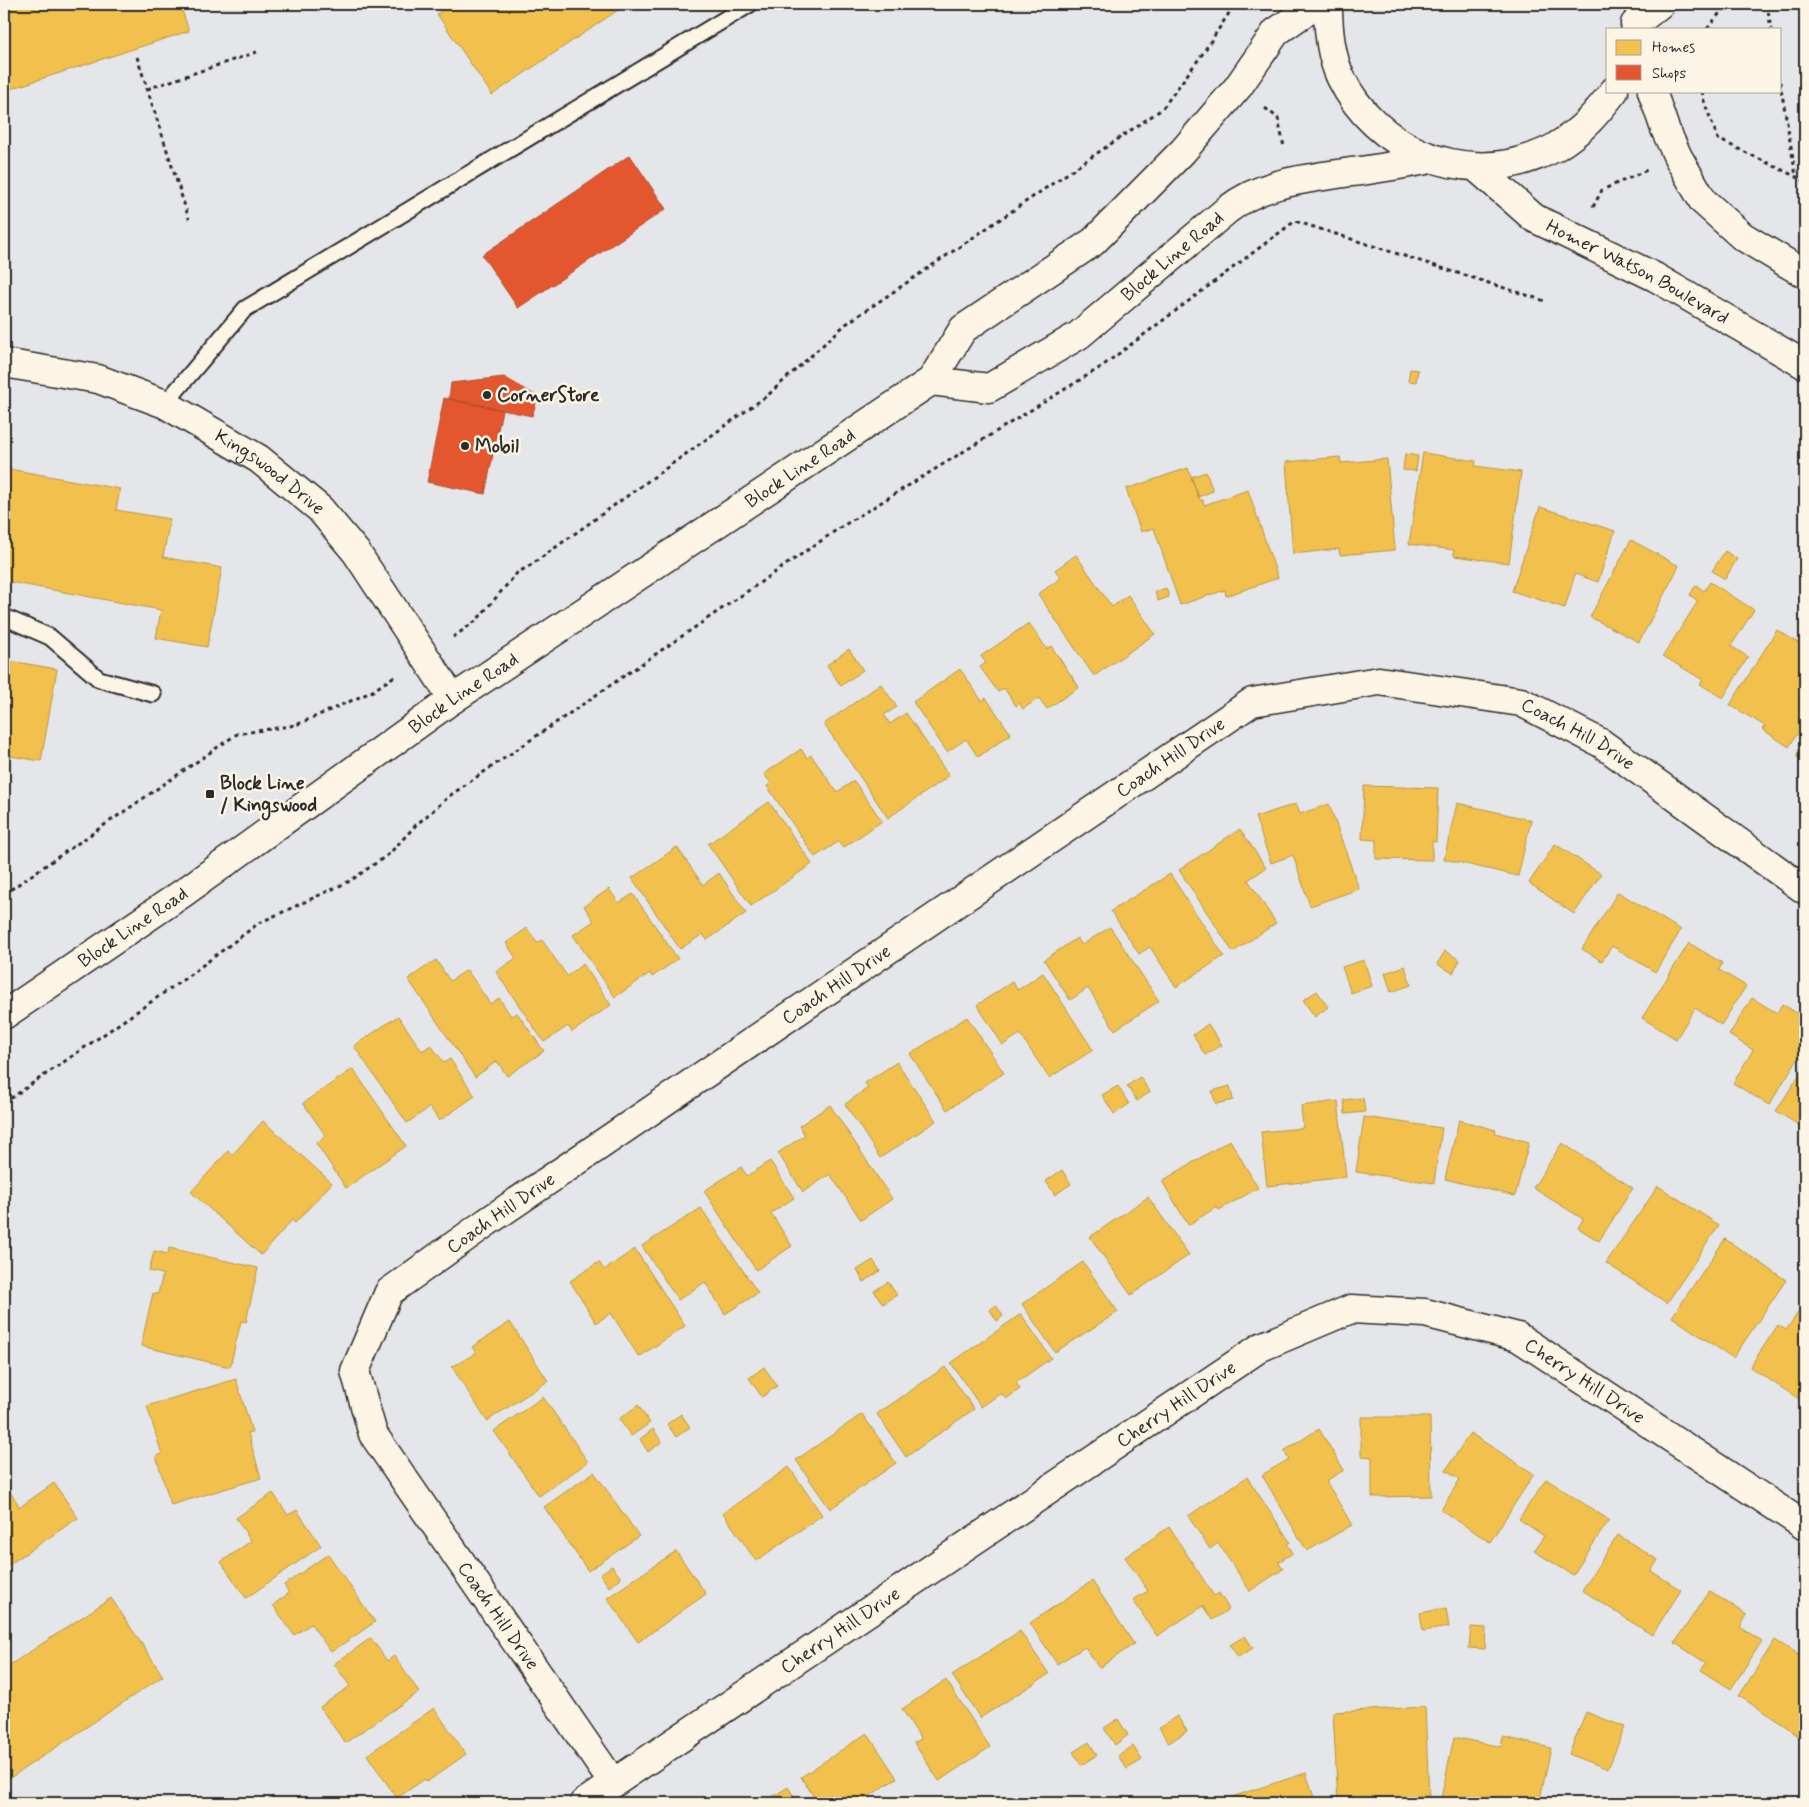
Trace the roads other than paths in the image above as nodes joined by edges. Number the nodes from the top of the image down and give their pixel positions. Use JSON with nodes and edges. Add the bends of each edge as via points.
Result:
{"nodes":[{"id":1,"x":750,"y":4,"type":"edge"},
{"id":2,"x":1316,"y":4,"type":"edge"},
{"id":3,"x":1328,"y":4,"type":"edge"},
{"id":4,"x":1660,"y":4,"type":"edge"},
{"id":5,"x":1634,"y":19,"type":"edge"},
{"id":6,"x":1613,"y":92,"type":"edge"},
{"id":7,"x":1652,"y":92,"type":"edge"},
{"id":8,"x":1431,"y":159,"type":"junction"},
{"id":9,"x":1476,"y":167,"type":"junction"},
{"id":10,"x":1805,"y":274,"type":"edge"},
{"id":11,"x":4,"y":363,"type":"edge"},
{"id":12,"x":1805,"y":366,"type":"edge"},
{"id":13,"x":931,"y":381,"type":"junction"},
{"id":14,"x":165,"y":404,"type":"junction"},
{"id":15,"x":4,"y":617,"type":"edge"},
{"id":16,"x":153,"y":694,"type":"dead end"},
{"id":17,"x":453,"y":699,"type":"junction"},
{"id":18,"x":1805,"y":890,"type":"edge"},
{"id":19,"x":4,"y":1015,"type":"edge"},
{"id":20,"x":1805,"y":1526,"type":"edge"},
{"id":21,"x":613,"y":1783,"type":"junction"},
{"id":22,"x":584,"y":1803,"type":"edge"}],
"edges":[{"from":1,"to":14,"type":"lane","via":[[245,309]]},
{"from":2,"to":13,"type":"street","name":"Block Line Road","via":[[1276,32],[1238,87],[1183,151],[1093,242],[963,329]]},
{"from":3,"to":8,"type":"street","via":[[1328,37],[1340,77],[1363,112],[1394,140]]},
{"from":4,"to":5,"type":"street"},
{"from":6,"to":9,"type":"street","via":[[1589,123],[1556,148],[1518,163]]},
{"from":7,"to":10,"type":"street","via":[[1678,157],[1703,201],[1742,236]]},
{"from":8,"to":9,"type":"street"},
{"from":8,"to":13,"type":"street","name":"Block Line Road","via":[[1290,181],[1247,196],[1078,335],[989,388]]},
{"from":9,"to":12,"type":"street","name":"Homer Watson Boulevard","via":[[1534,218],[1655,277]]},
{"from":11,"to":14,"type":"street","name":"Kingswood Drive","via":[[98,378]]},
{"from":13,"to":17,"type":"street","name":"Block Line Road"},
{"from":14,"to":17,"type":"street","name":"Kingswood Drive","via":[[259,459],[320,509],[356,552]]},
{"from":15,"to":16,"type":"lane","via":[[50,637],[99,679]]},
{"from":17,"to":19,"type":"street","name":"Block Line Road","via":[[183,893]]},
{"from":18,"to":21,"type":"street","name":"Coach Hill Drive","via":[[1601,742],[1521,702],[1378,680],[1252,702],[495,1216],[389,1292],[355,1370],[372,1434]]},
{"from":20,"to":21,"type":"street","name":"Cherry Hill Drive","via":[[1518,1337],[1425,1313],[1351,1309],[1260,1347]]},
{"from":21,"to":22,"type":"street","name":"Cherry Hill Drive"}]}
